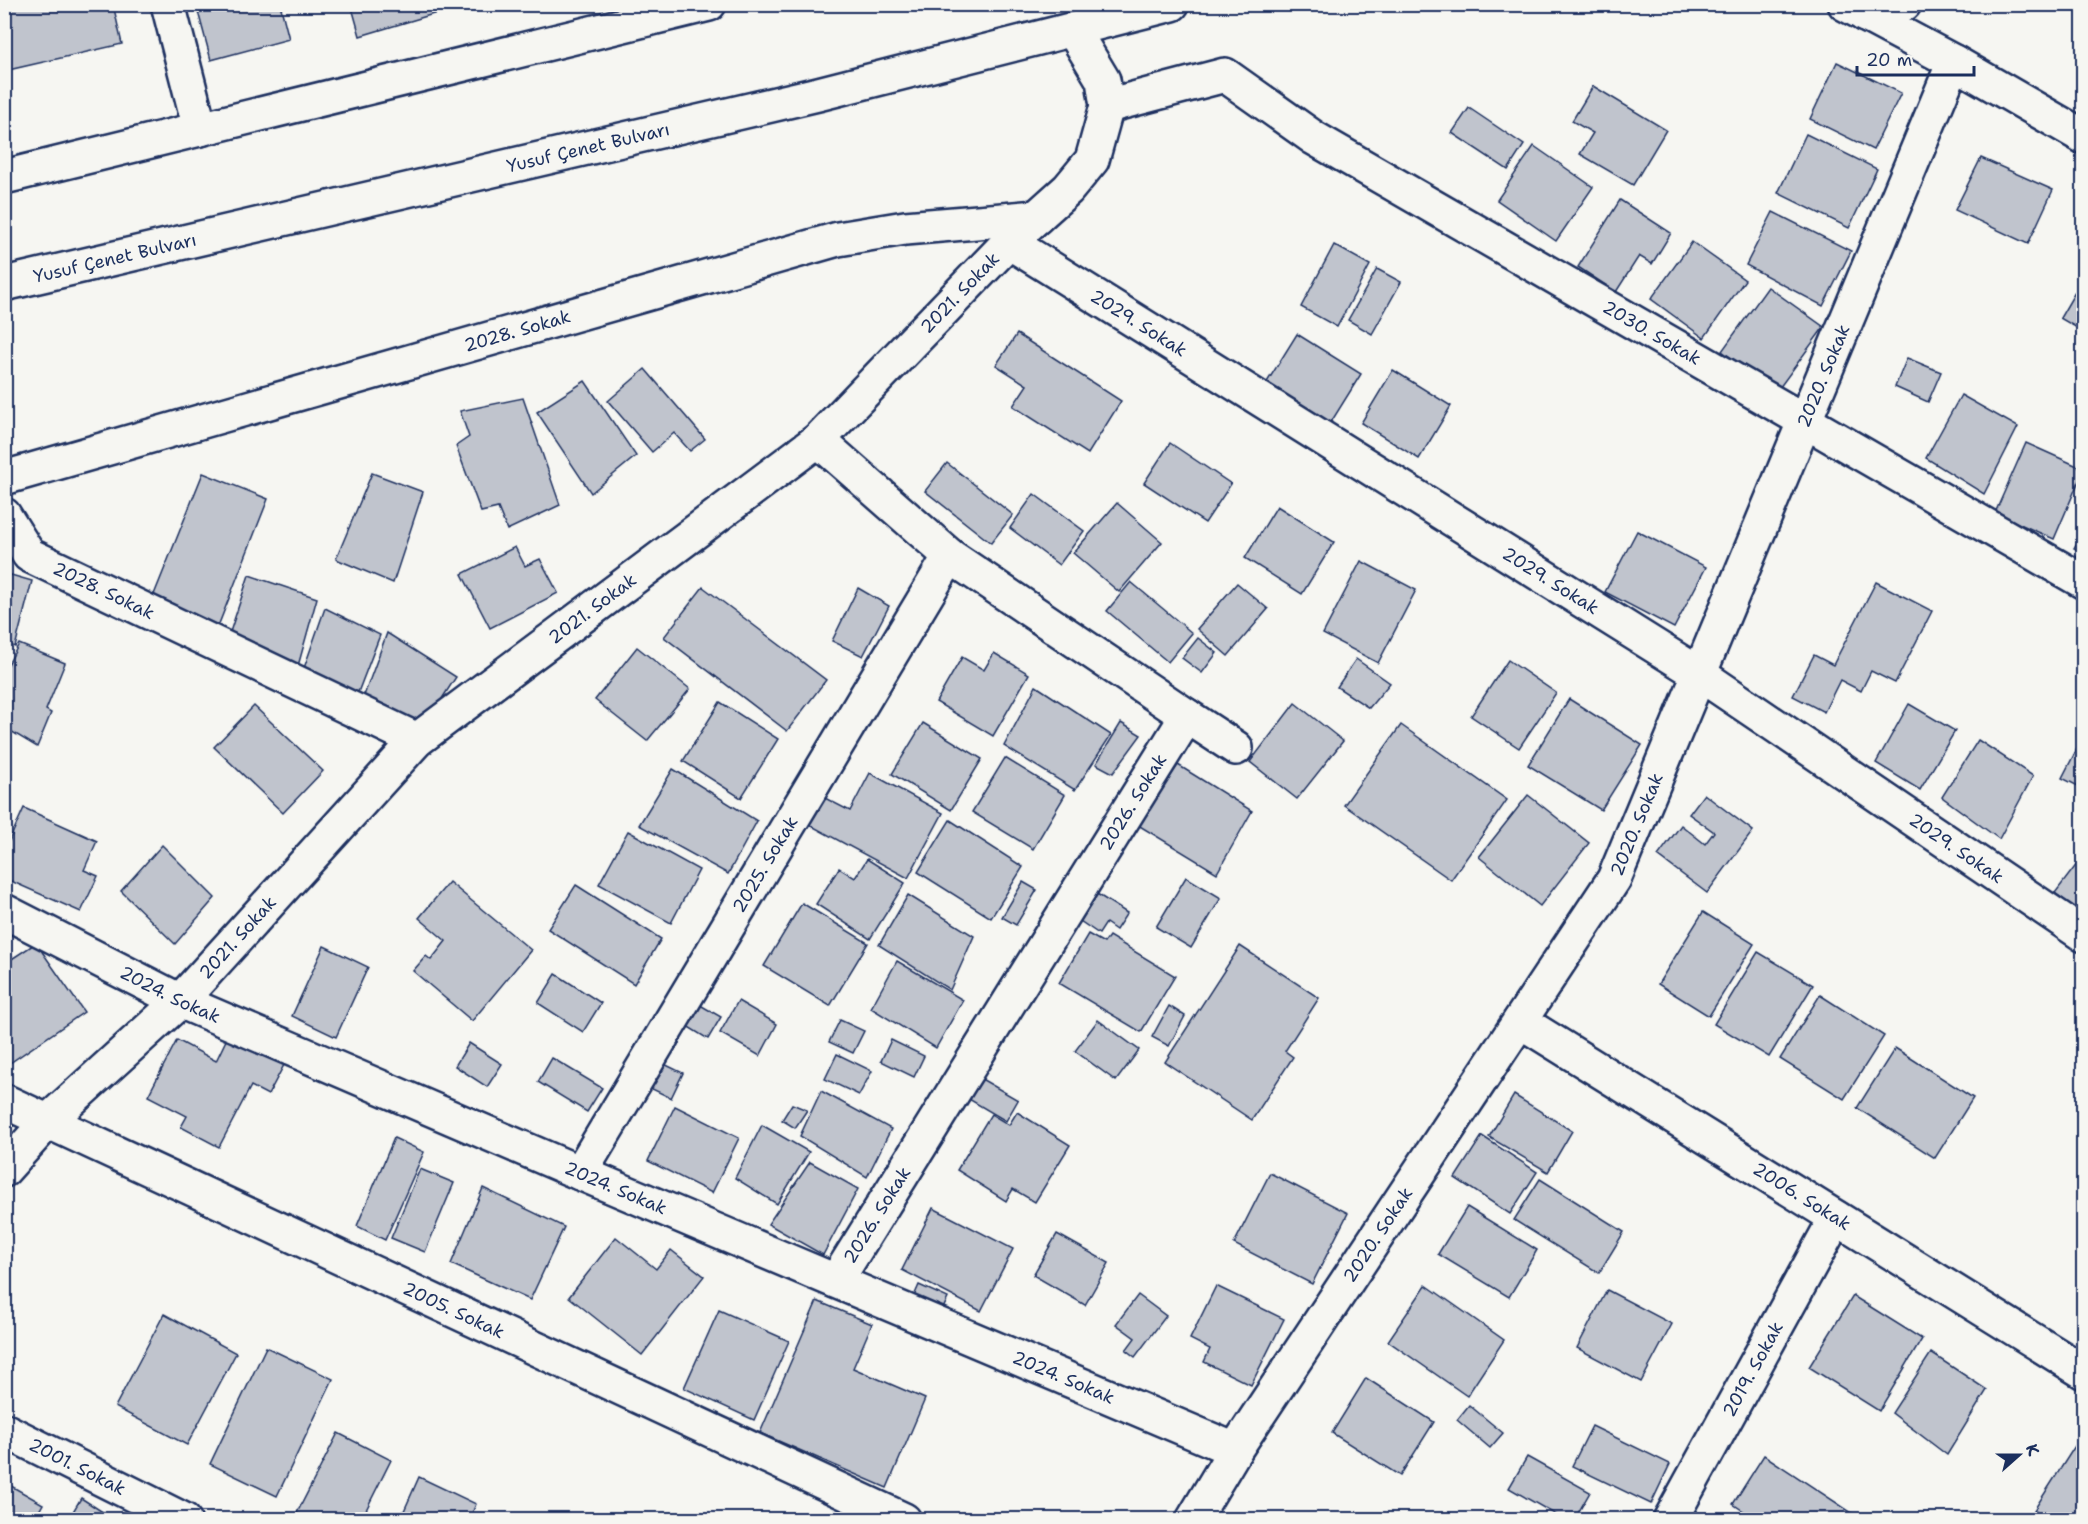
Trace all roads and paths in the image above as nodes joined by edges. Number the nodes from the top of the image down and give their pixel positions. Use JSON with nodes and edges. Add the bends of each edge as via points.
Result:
{"nodes":[{"id":1,"x":168,"y":4,"type":"edge"},
{"id":2,"x":709,"y":4,"type":"edge"},
{"id":3,"x":1172,"y":4,"type":"edge"},
{"id":4,"x":1904,"y":4,"type":"edge"},
{"id":5,"x":1855,"y":10,"type":"edge"},
{"id":6,"x":1073,"y":30,"type":"junction"},
{"id":7,"x":1954,"y":62,"type":"junction"},
{"id":8,"x":1107,"y":106,"type":"junction"},
{"id":9,"x":200,"y":129,"type":"junction"},
{"id":10,"x":2084,"y":137,"type":"edge"},
{"id":11,"x":4,"y":177,"type":"edge"},
{"id":12,"x":1037,"y":217,"type":"junction"},
{"id":13,"x":1009,"y":242,"type":"junction"},
{"id":14,"x":4,"y":284,"type":"edge"},
{"id":15,"x":1803,"y":421,"type":"junction"},
{"id":16,"x":818,"y":440,"type":"junction"},
{"id":17,"x":4,"y":478,"type":"edge"},
{"id":18,"x":4,"y":515,"type":"edge"},
{"id":19,"x":950,"y":556,"type":"junction"},
{"id":20,"x":2084,"y":582,"type":"edge"},
{"id":21,"x":1698,"y":673,"type":"junction"},
{"id":22,"x":1187,"y":716,"type":"junction"},
{"id":23,"x":417,"y":740,"type":"junction"},
{"id":24,"x":1236,"y":748,"type":"dead end"},
{"id":25,"x":4,"y":911,"type":"edge"},
{"id":26,"x":2084,"y":935,"type":"edge"},
{"id":27,"x":180,"y":1001,"type":"junction"},
{"id":28,"x":1520,"y":1021,"type":"junction"},
{"id":29,"x":4,"y":1101,"type":"edge"},
{"id":30,"x":48,"y":1121,"type":"junction"},
{"id":31,"x":4,"y":1170,"type":"edge"},
{"id":32,"x":580,"y":1173,"type":"junction"},
{"id":33,"x":1836,"y":1218,"type":"junction"},
{"id":34,"x":836,"y":1281,"type":"junction"},
{"id":35,"x":2084,"y":1372,"type":"edge"},
{"id":36,"x":4,"y":1430,"type":"edge"},
{"id":37,"x":1235,"y":1450,"type":"junction"},
{"id":38,"x":184,"y":1520,"type":"edge"},
{"id":39,"x":904,"y":1520,"type":"edge"},
{"id":40,"x":1193,"y":1520,"type":"edge"},
{"id":41,"x":1670,"y":1520,"type":"edge"}],
"edges":[{"from":1,"to":9,"type":"main road"},
{"from":2,"to":9,"type":"main road"},
{"from":3,"to":6,"type":"main road","name":"Yusuf Çenet Bulvarı"},
{"from":4,"to":5,"type":"main road"},
{"from":5,"to":7,"type":"main road"},
{"from":6,"to":8,"type":"main road","name":"2021. Sokak","via":[[1103,80]]},
{"from":6,"to":14,"type":"main road","name":"Yusuf Çenet Bulvarı"},
{"from":7,"to":10,"type":"main road"},
{"from":7,"to":15,"type":"main road","name":"2020. Sokak"},
{"from":8,"to":12,"type":"main road","name":"2021. Sokak","via":[[1092,160]]},
{"from":8,"to":15,"type":"main road","name":"2030. Sokak","via":[[1226,75],[1314,138]]},
{"from":9,"to":11,"type":"main road"},
{"from":12,"to":13,"type":"main road","name":"2021. Sokak"},
{"from":12,"to":17,"type":"main road","name":"2028. Sokak","via":[[905,228],[838,239]]},
{"from":13,"to":16,"type":"main road","name":"2021. Sokak"},
{"from":13,"to":21,"type":"main road","name":"2029. Sokak"},
{"from":15,"to":20,"type":"main road","name":"2030. Sokak"},
{"from":15,"to":21,"type":"main road","name":"2020. Sokak"},
{"from":16,"to":19,"type":"main road"},
{"from":16,"to":23,"type":"main road","name":"2021. Sokak"},
{"from":18,"to":23,"type":"main road","name":"2028. Sokak","via":[[29,555]]},
{"from":19,"to":22,"type":"main road"},
{"from":19,"to":32,"type":"main road","name":"2025. Sokak"},
{"from":21,"to":26,"type":"main road","name":"2029. Sokak"},
{"from":21,"to":28,"type":"main road","name":"2020. Sokak","via":[[1614,879]]},
{"from":22,"to":24,"type":"main road"},
{"from":22,"to":34,"type":"main road","name":"2026. Sokak"},
{"from":23,"to":27,"type":"main road","name":"2021. Sokak"},
{"from":25,"to":27,"type":"main road","name":"2024. Sokak"},
{"from":27,"to":30,"type":"main road","name":"2021. Sokak"},
{"from":27,"to":32,"type":"main road","name":"2024. Sokak"},
{"from":28,"to":33,"type":"main road","name":"2006. Sokak"},
{"from":28,"to":37,"type":"main road","name":"2020. Sokak"},
{"from":29,"to":30,"type":"main road","name":"2005. Sokak"},
{"from":30,"to":31,"type":"main road","name":"2021. Sokak"},
{"from":30,"to":39,"type":"main road","name":"2005. Sokak"},
{"from":32,"to":34,"type":"main road","name":"2024. Sokak"},
{"from":33,"to":35,"type":"main road","name":"2006. Sokak"},
{"from":33,"to":41,"type":"main road","name":"2019. Sokak"},
{"from":34,"to":37,"type":"main road","name":"2024. Sokak"},
{"from":36,"to":38,"type":"main road","name":"2001. Sokak"},
{"from":37,"to":40,"type":"main road","name":"2020. Sokak"}]}
